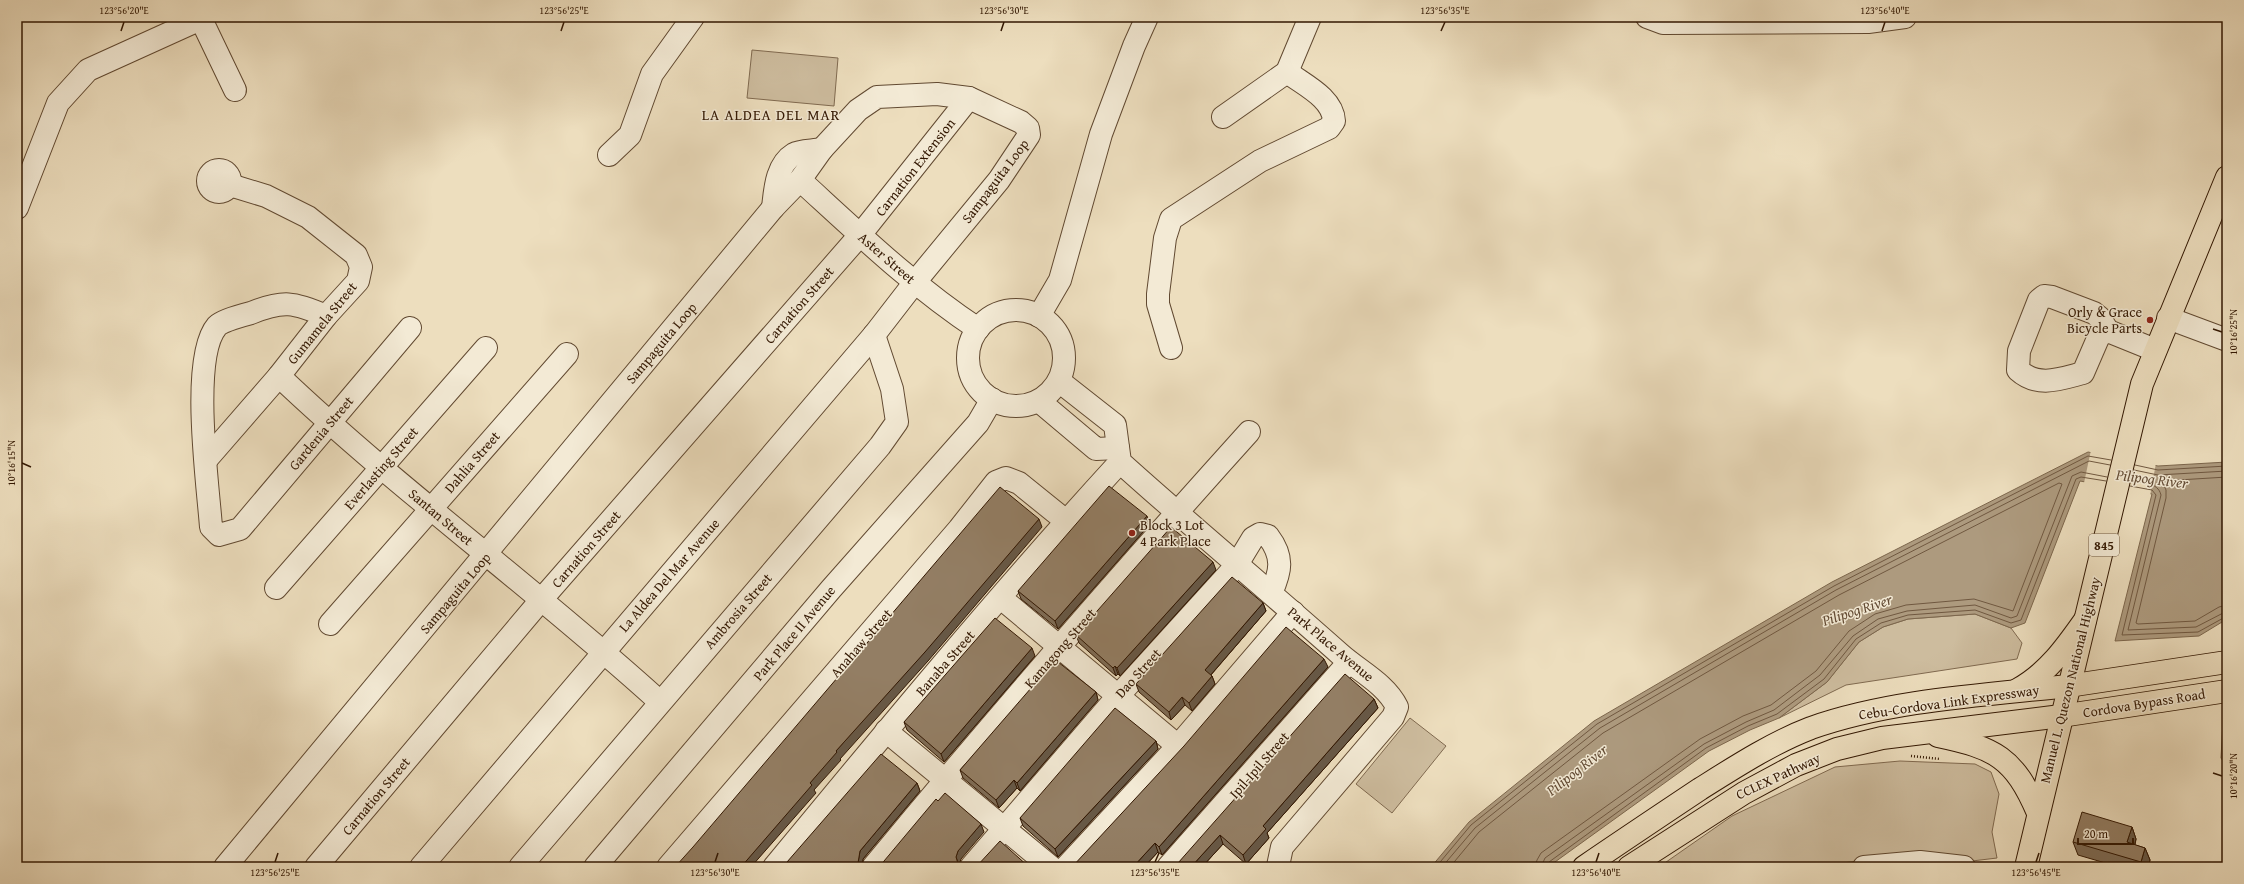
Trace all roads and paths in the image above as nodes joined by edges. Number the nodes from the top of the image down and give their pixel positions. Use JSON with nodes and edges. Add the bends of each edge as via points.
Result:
{"nodes":[{"id":1,"x":693,"y":17,"type":"edge"},
{"id":2,"x":1148,"y":17,"type":"edge"},
{"id":3,"x":1310,"y":17,"type":"edge"},
{"id":4,"x":1647,"y":17,"type":"edge"},
{"id":5,"x":1905,"y":17,"type":"edge"},
{"id":6,"x":202,"y":18,"type":"edge"},
{"id":7,"x":1689,"y":20,"type":"edge"},
{"id":8,"x":1287,"y":72,"type":"junction"},
{"id":9,"x":235,"y":90,"type":"dead end"},
{"id":10,"x":969,"y":98,"type":"junction"},
{"id":11,"x":1223,"y":117,"type":"dead end"},
{"id":12,"x":822,"y":149,"type":"junction"},
{"id":13,"x":609,"y":155,"type":"dead end"},
{"id":14,"x":2227,"y":176,"type":"edge"},
{"id":15,"x":800,"y":180,"type":"junction"},
{"id":16,"x":230,"y":185,"type":"dead end"},
{"id":17,"x":17,"y":208,"type":"edge"},
{"id":18,"x":773,"y":208,"type":"junction"},
{"id":19,"x":860,"y":235,"type":"junction"},
{"id":20,"x":914,"y":282,"type":"junction"},
{"id":21,"x":326,"y":316,"type":"junction"},
{"id":22,"x":1039,"y":316,"type":"junction"},
{"id":23,"x":2168,"y":318,"type":"junction"},
{"id":24,"x":410,"y":328,"type":"dead end"},
{"id":25,"x":978,"y":329,"type":"junction"},
{"id":26,"x":2108,"y":331,"type":"junction"},
{"id":27,"x":874,"y":336,"type":"junction"},
{"id":28,"x":2227,"y":340,"type":"edge"},
{"id":29,"x":486,"y":348,"type":"dead end"},
{"id":30,"x":1170,"y":348,"type":"dead end"},
{"id":31,"x":2155,"y":350,"type":"junction"},
{"id":32,"x":567,"y":354,"type":"dead end"},
{"id":33,"x":279,"y":376,"type":"junction"},
{"id":34,"x":1059,"y":381,"type":"junction"},
{"id":35,"x":992,"y":399,"type":"junction"},
{"id":36,"x":1039,"y":401,"type":"junction"},
{"id":37,"x":328,"y":423,"type":"junction"},
{"id":38,"x":1249,"y":432,"type":"dead end"},
{"id":39,"x":1119,"y":455,"type":"junction"},
{"id":40,"x":206,"y":460,"type":"junction"},
{"id":41,"x":382,"y":467,"type":"junction"},
{"id":42,"x":431,"y":509,"type":"junction"},
{"id":43,"x":1176,"y":513,"type":"junction"},
{"id":44,"x":1066,"y":521,"type":"junction"},
{"id":45,"x":486,"y":555,"type":"junction"},
{"id":46,"x":1236,"y":566,"type":"junction"},
{"id":47,"x":276,"y":588,"type":"dead end"},
{"id":48,"x":1271,"y":593,"type":"junction"},
{"id":49,"x":1001,"y":598,"type":"junction"},
{"id":50,"x":541,"y":600,"type":"junction"},
{"id":51,"x":1293,"y":612,"type":"junction"},
{"id":52,"x":2085,"y":620,"type":"junction"},
{"id":53,"x":330,"y":624,"type":"dead end"},
{"id":54,"x":1060,"y":648,"type":"junction"},
{"id":55,"x":604,"y":651,"type":"junction"},
{"id":56,"x":1349,"y":662,"type":"junction"},
{"id":57,"x":2227,"y":662,"type":"edge"},
{"id":58,"x":2068,"y":686,"type":"junction"},
{"id":59,"x":2227,"y":691,"type":"edge"},
{"id":60,"x":2011,"y":693,"type":"junction"},
{"id":61,"x":1118,"y":696,"type":"junction"},
{"id":62,"x":660,"y":702,"type":"junction"},
{"id":63,"x":2061,"y":716,"type":"junction"},
{"id":64,"x":886,"y":731,"type":"junction"},
{"id":65,"x":1921,"y":733,"type":"junction"},
{"id":66,"x":1178,"y":746,"type":"junction"},
{"id":67,"x":1906,"y":756,"type":"dead end"},
{"id":68,"x":1946,"y":759,"type":"dead end"},
{"id":69,"x":945,"y":780,"type":"junction"},
{"id":70,"x":2036,"y":822,"type":"junction"},
{"id":71,"x":1004,"y":829,"type":"junction"},
{"id":72,"x":225,"y":867,"type":"edge"},
{"id":73,"x":316,"y":867,"type":"edge"},
{"id":74,"x":421,"y":867,"type":"edge"},
{"id":75,"x":520,"y":867,"type":"edge"},
{"id":76,"x":595,"y":867,"type":"edge"},
{"id":77,"x":668,"y":867,"type":"edge"},
{"id":78,"x":774,"y":867,"type":"edge"},
{"id":79,"x":874,"y":867,"type":"edge"},
{"id":80,"x":971,"y":867,"type":"edge"},
{"id":81,"x":1050,"y":867,"type":"edge"},
{"id":82,"x":1066,"y":867,"type":"edge"},
{"id":83,"x":1168,"y":867,"type":"edge"},
{"id":84,"x":1278,"y":867,"type":"edge"},
{"id":85,"x":1584,"y":867,"type":"edge"},
{"id":86,"x":1629,"y":867,"type":"edge"},
{"id":87,"x":1864,"y":867,"type":"edge"},
{"id":88,"x":1964,"y":867,"type":"edge"},
{"id":89,"x":2026,"y":867,"type":"edge"}],
"edges":[{"from":1,"to":13,"type":"street","via":[[652,74],[630,135]]},
{"from":2,"to":22,"type":"street","via":[[1134,46],[1101,134],[1060,280]]},
{"from":3,"to":8,"type":"street"},
{"from":4,"to":7,"type":"street","via":[[1663,23]]},
{"from":5,"to":7,"type":"street","via":[[1868,22]]},
{"from":6,"to":9,"type":"street"},
{"from":6,"to":17,"type":"street","via":[[88,70],[58,103]]},
{"from":8,"to":11,"type":"street"},
{"from":8,"to":30,"type":"street","via":[[1329,103],[1334,112],[1334,121],[1329,128],[1260,161],[1171,219],[1166,230],[1158,294],[1158,304]]},
{"from":10,"to":12,"type":"street","name":"Sampaguita Loop","via":[[937,94],[877,97],[858,110]]},
{"from":10,"to":19,"type":"street","name":"Carnation Extension"},
{"from":10,"to":20,"type":"street","name":"Sampaguita Loop","via":[[1021,122],[1028,128],[1029,135],[999,180]]},
{"from":12,"to":15,"type":"street","name":"Sampaguita Loop"},
{"from":12,"to":18,"type":"street","via":[[795,154],[784,164],[776,184]]},
{"from":14,"to":23,"type":"main road","name":"Manuel L. Quezon National Highway","number":"845"},
{"from":15,"to":18,"type":"street","name":"Sampaguita Loop"},
{"from":15,"to":19,"type":"street","name":"Aster Street"},
{"from":16,"to":21,"type":"street","name":"Gumamela Street","via":[[266,196],[308,217],[356,255],[361,268],[358,281]]},
{"from":18,"to":45,"type":"street","name":"Sampaguita Loop"},
{"from":19,"to":20,"type":"street","name":"Aster Street"},
{"from":19,"to":50,"type":"street","name":"Carnation Street"},
{"from":20,"to":25,"type":"street","name":"Aster Street"},
{"from":20,"to":27,"type":"street","name":"La Aldea Del Mar Avenue"},
{"from":21,"to":33,"type":"street","name":"Gumamela Street"},
{"from":21,"to":40,"type":"street","via":[[286,302],[264,307],[218,325],[208,343],[203,388],[202,435]]},
{"from":22,"to":25,"type":"street","via":[[1024,311],[1008,311],[994,316]]},
{"from":22,"to":34,"type":"street","via":[[1055,331],[1064,351],[1064,366]]},
{"from":23,"to":28,"type":"street"},
{"from":23,"to":31,"type":"main road","name":"Manuel L. Quezon National Highway","number":"845"},
{"from":24,"to":37,"type":"street","name":"Gardenia Street"},
{"from":25,"to":35,"type":"street","via":[[969,350],[968,362],[977,386]]},
{"from":26,"to":26,"type":"street","via":[[2099,336],[2083,373],[2054,381],[2039,381],[2026,377],[2018,370],[2019,351],[2039,300],[2044,296],[2094,314]]},
{"from":26,"to":31,"type":"street"},
{"from":27,"to":55,"type":"street","name":"La Aldea Del Mar Avenue"},
{"from":27,"to":62,"type":"street","name":"Ambrosia Street","via":[[892,389],[897,422],[880,446]]},
{"from":29,"to":41,"type":"street","name":"Everlasting Street"},
{"from":31,"to":52,"type":"main road","name":"Manuel L. Quezon National Highway","number":"845","via":[[2142,384]]},
{"from":32,"to":42,"type":"street","name":"Dahlia Street"},
{"from":33,"to":37,"type":"street","name":"Santan Street"},
{"from":33,"to":40,"type":"street","name":"Gumamela Street"},
{"from":34,"to":36,"type":"street"},
{"from":34,"to":39,"type":"street","via":[[1115,425]]},
{"from":35,"to":36,"type":"street","via":[[1011,406]]},
{"from":35,"to":76,"type":"street","name":"Park Place II Avenue","via":[[978,423],[831,589]]},
{"from":36,"to":39,"type":"street","via":[[1096,449]]},
{"from":37,"to":40,"type":"street","name":"Gardenia Street","via":[[240,530],[218,535],[211,527]]},
{"from":37,"to":41,"type":"street","name":"Santan Street"},
{"from":38,"to":43,"type":"street","name":"Kamagong Street"},
{"from":39,"to":43,"type":"street","name":"Park Place Avenue"},
{"from":39,"to":44,"type":"street","name":"Banaba Street"},
{"from":41,"to":42,"type":"street","name":"Santan Street"},
{"from":41,"to":47,"type":"street","name":"Everlasting Street"},
{"from":42,"to":45,"type":"street","name":"Santan Street"},
{"from":42,"to":53,"type":"street","name":"Dahlia Street"},
{"from":43,"to":46,"type":"street","name":"Park Place Avenue"},
{"from":43,"to":54,"type":"street","name":"Kamagong Street"},
{"from":44,"to":49,"type":"street","name":"Banaba Street"},
{"from":44,"to":77,"type":"street","name":"Anahaw Street","via":[[1018,483],[1006,478],[996,482],[954,535]]},
{"from":45,"to":50,"type":"street","name":"Santan Street"},
{"from":45,"to":72,"type":"street","name":"Sampaguita Loop"},
{"from":46,"to":48,"type":"street","name":"Park Place Avenue"},
{"from":46,"to":48,"type":"street","name":"Dao Street","via":[[1253,538],[1260,534],[1268,536],[1274,543],[1280,565],[1279,575]]},
{"from":46,"to":61,"type":"street","name":"Dao Street"},
{"from":48,"to":51,"type":"street","name":"Park Place Avenue"},
{"from":49,"to":54,"type":"street"},
{"from":49,"to":64,"type":"street","name":"Banaba Street"},
{"from":50,"to":55,"type":"street","name":"Santan Street"},
{"from":50,"to":73,"type":"street","name":"Carnation Street"},
{"from":51,"to":56,"type":"street","name":"Park Place Avenue"},
{"from":51,"to":66,"type":"street"},
{"from":52,"to":58,"type":"main road","name":"Manuel L. Quezon National Highway","number":"845"},
{"from":52,"to":60,"type":"main road","via":[[2052,663],[2032,681]]},
{"from":54,"to":61,"type":"street"},
{"from":54,"to":69,"type":"street","name":"Kamagong Street"},
{"from":55,"to":62,"type":"street","name":"Santan Street"},
{"from":55,"to":74,"type":"street","name":"La Aldea Del Mar Avenue"},
{"from":56,"to":83,"type":"street","name":"Ipil-Ipil Street"},
{"from":56,"to":84,"type":"street","name":"Park Place Avenue","via":[[1391,694],[1397,707],[1393,717],[1282,847]]},
{"from":57,"to":58,"type":"main road","name":"Cordova Bypass Road"},
{"from":58,"to":60,"type":"main road","name":"Cebu-Cordova Link Expressway"},
{"from":58,"to":63,"type":"main road","name":"Manuel L. Quezon National Highway","number":"845"},
{"from":59,"to":63,"type":"main road","name":"Cordova Bypass Road"},
{"from":60,"to":85,"type":"main road","name":"Cebu-Cordova Link Expressway","via":[[1898,707],[1810,729],[1726,772]]},
{"from":61,"to":66,"type":"street"},
{"from":61,"to":71,"type":"street","name":"Dao Street"},
{"from":62,"to":75,"type":"street","name":"Ambrosia Street"},
{"from":63,"to":65,"type":"main road","name":"Cebu-Cordova Link Expressway"},
{"from":63,"to":70,"type":"main road","name":"Manuel L. Quezon National Highway","number":"845"},
{"from":64,"to":69,"type":"street"},
{"from":64,"to":78,"type":"street","name":"Banaba Street"},
{"from":65,"to":70,"type":"main road","via":[[1979,746],[2000,757],[2019,775]]},
{"from":65,"to":86,"type":"main road","name":"Cebu-Cordova Link Expressway","via":[[1850,745],[1796,765],[1744,792]]},
{"from":66,"to":82,"type":"street"},
{"from":67,"to":68,"type":"path"},
{"from":69,"to":71,"type":"street"},
{"from":69,"to":79,"type":"street","name":"Kamagong Street"},
{"from":70,"to":89,"type":"main road","name":"Manuel L. Quezon National Highway","number":"845"},
{"from":71,"to":80,"type":"street","name":"Dao Street"},
{"from":71,"to":81,"type":"street"},
{"from":87,"to":88,"type":"street","via":[[1920,862]]}]}
